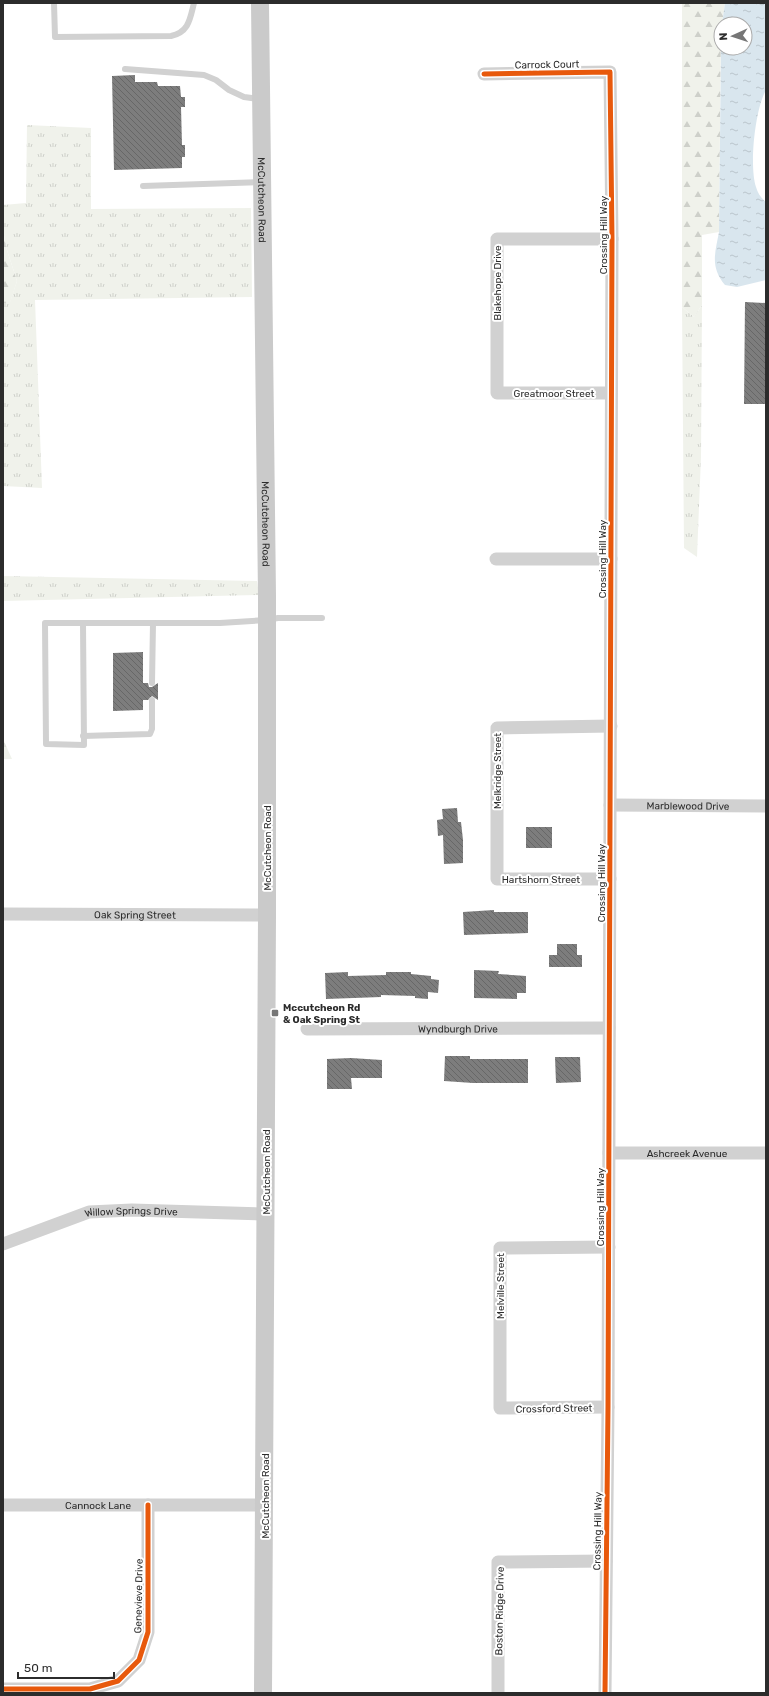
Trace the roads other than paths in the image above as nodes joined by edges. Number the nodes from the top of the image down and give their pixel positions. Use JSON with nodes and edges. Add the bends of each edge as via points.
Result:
{"nodes":[{"id":1,"x":54,"y":3,"type":"edge"},
{"id":2,"x":194,"y":3,"type":"edge"},
{"id":3,"x":260,"y":3,"type":"edge"},
{"id":4,"x":124,"y":69,"type":"dead end"},
{"id":5,"x":610,"y":72,"type":"joint"},
{"id":6,"x":484,"y":74,"type":"dead end"},
{"id":7,"x":260,"y":99,"type":"junction"},
{"id":8,"x":261,"y":182,"type":"junction"},
{"id":9,"x":143,"y":186,"type":"dead end"},
{"id":10,"x":612,"y":239,"type":"junction"},
{"id":11,"x":497,"y":393,"type":"joint"},
{"id":12,"x":611,"y":393,"type":"junction"},
{"id":13,"x":611,"y":558,"type":"junction"},
{"id":14,"x":496,"y":559,"type":"dead end"},
{"id":15,"x":322,"y":618,"type":"dead end"},
{"id":16,"x":266,"y":620,"type":"junction"},
{"id":17,"x":83,"y":623,"type":"junction"},
{"id":18,"x":153,"y":623,"type":"junction"},
{"id":19,"x":152,"y":683,"type":"dead end"},
{"id":20,"x":152,"y":700,"type":"dead end"},
{"id":21,"x":611,"y":726,"type":"junction"},
{"id":22,"x":84,"y":736,"type":"junction"},
{"id":23,"x":610,"y":805,"type":"junction"},
{"id":24,"x":766,"y":806,"type":"edge"},
{"id":25,"x":497,"y":879,"type":"joint"},
{"id":26,"x":610,"y":879,"type":"junction"},
{"id":27,"x":3,"y":914,"type":"edge"},
{"id":28,"x":268,"y":915,"type":"junction"},
{"id":29,"x":609,"y":1028,"type":"junction"},
{"id":30,"x":307,"y":1029,"type":"dead end"},
{"id":31,"x":609,"y":1153,"type":"junction"},
{"id":32,"x":766,"y":1153,"type":"edge"},
{"id":33,"x":266,"y":1214,"type":"junction"},
{"id":34,"x":3,"y":1244,"type":"edge"},
{"id":35,"x":609,"y":1247,"type":"junction"},
{"id":36,"x":608,"y":1407,"type":"junction"},
{"id":37,"x":500,"y":1408,"type":"joint"},
{"id":38,"x":3,"y":1505,"type":"edge"},
{"id":39,"x":148,"y":1505,"type":"junction"},
{"id":40,"x":265,"y":1505,"type":"junction"},
{"id":41,"x":606,"y":1561,"type":"junction"},
{"id":42,"x":3,"y":1689,"type":"edge"},
{"id":43,"x":263,"y":1693,"type":"edge"},
{"id":44,"x":498,"y":1693,"type":"edge"},
{"id":45,"x":605,"y":1693,"type":"edge"}],
"edges":[{"from":1,"to":2,"type":"lane","via":[[55,37],[179,35],[184,30]]},
{"from":3,"to":7,"type":"main road","name":"McCutcheon Road"},
{"from":4,"to":7,"type":"lane","via":[[204,75],[244,97]]},
{"from":5,"to":6,"type":"street","name":"Carrock Court"},
{"from":5,"to":10,"type":"street","name":"Crossing Hill Way"},
{"from":7,"to":8,"type":"main road","name":"McCutcheon Road"},
{"from":8,"to":9,"type":"lane"},
{"from":8,"to":16,"type":"main road","name":"McCutcheon Road"},
{"from":10,"to":11,"type":"street","name":"Blakehope Drive","via":[[497,239]]},
{"from":10,"to":12,"type":"street","name":"Crossing Hill Way"},
{"from":11,"to":12,"type":"street","name":"Greatmoor Street"},
{"from":12,"to":13,"type":"street","name":"Crossing Hill Way"},
{"from":13,"to":14,"type":"street"},
{"from":13,"to":21,"type":"street","name":"Crossing Hill Way"},
{"from":15,"to":16,"type":"lane"},
{"from":16,"to":18,"type":"lane"},
{"from":16,"to":28,"type":"main road","name":"McCutcheon Road"},
{"from":17,"to":18,"type":"lane"},
{"from":17,"to":22,"type":"lane"},
{"from":17,"to":22,"type":"lane","via":[[45,623],[46,744],[84,745]]},
{"from":18,"to":19,"type":"lane"},
{"from":20,"to":22,"type":"lane","via":[[150,734]]},
{"from":21,"to":23,"type":"street","name":"Crossing Hill Way"},
{"from":21,"to":25,"type":"street","name":"Melkridge Street","via":[[497,728]]},
{"from":23,"to":24,"type":"street","name":"Marblewood Drive"},
{"from":23,"to":26,"type":"street","name":"Crossing Hill Way"},
{"from":25,"to":26,"type":"street","name":"Hartshorn Street"},
{"from":26,"to":29,"type":"street","name":"Crossing Hill Way"},
{"from":27,"to":28,"type":"street","name":"Oak Spring Street"},
{"from":28,"to":33,"type":"main road","name":"McCutcheon Road"},
{"from":29,"to":30,"type":"street","name":"Wyndburgh Drive"},
{"from":29,"to":31,"type":"street","name":"Crossing Hill Way"},
{"from":31,"to":32,"type":"street","name":"Ashcreek Avenue"},
{"from":31,"to":35,"type":"street","name":"Crossing Hill Way"},
{"from":33,"to":34,"type":"street","name":"Willow Springs Drive","via":[[132,1210],[89,1212]]},
{"from":33,"to":40,"type":"main road","name":"McCutcheon Road"},
{"from":35,"to":36,"type":"street","name":"Crossing Hill Way"},
{"from":35,"to":37,"type":"street","name":"Melville Street","via":[[500,1248]]},
{"from":36,"to":37,"type":"street","name":"Crossford Street"},
{"from":36,"to":41,"type":"street","name":"Crossing Hill Way"},
{"from":38,"to":39,"type":"street","name":"Cannock Lane"},
{"from":39,"to":40,"type":"street","name":"Cannock Lane"},
{"from":39,"to":42,"type":"street","name":"Genevieve Drive","via":[[148,1632],[139,1660],[118,1681],[90,1689]]},
{"from":40,"to":43,"type":"main road","name":"McCutcheon Road"},
{"from":41,"to":44,"type":"street","name":"Boston Ridge Drive","via":[[498,1562]]},
{"from":41,"to":45,"type":"street","name":"Crossing Hill Way"}]}
